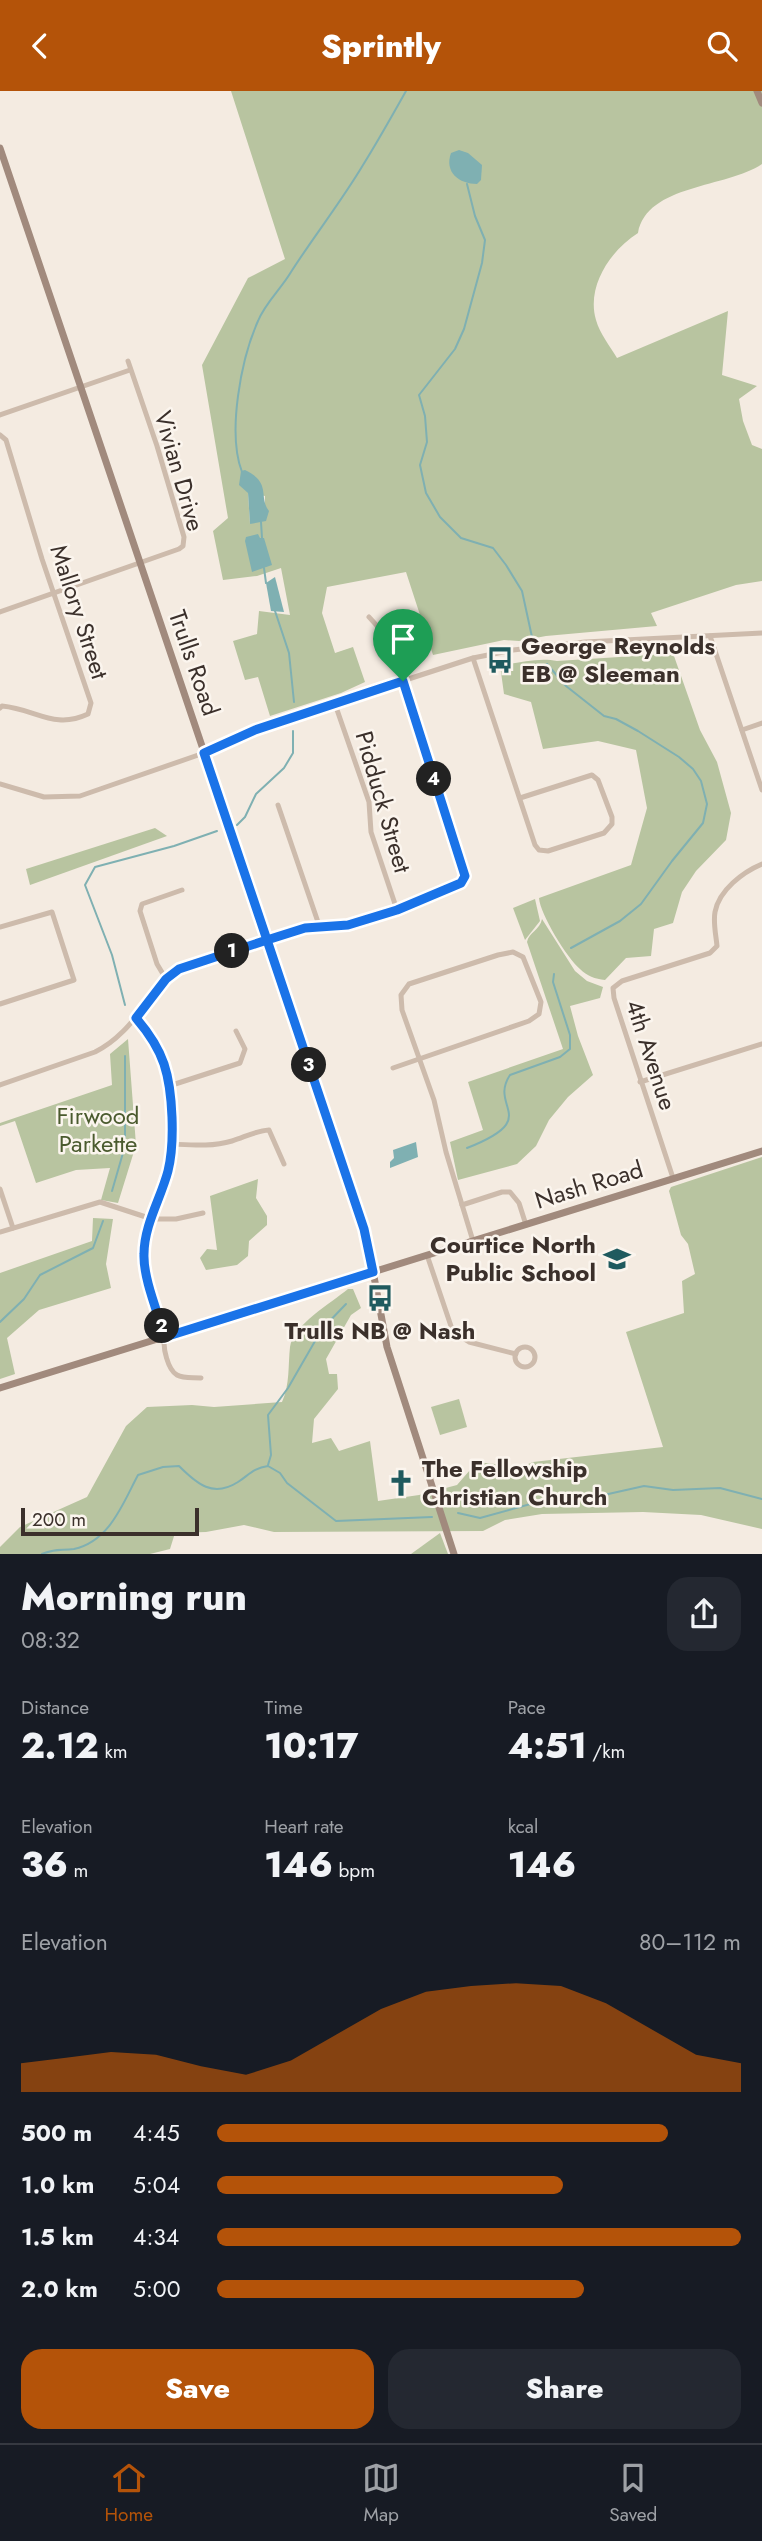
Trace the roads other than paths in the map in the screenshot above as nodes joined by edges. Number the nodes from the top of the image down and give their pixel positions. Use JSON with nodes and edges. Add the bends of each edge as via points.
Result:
{"nodes":[{"id":1,"x":757,"y":91,"type":"edge"},
{"id":2,"x":762,"y":103,"type":"edge"},
{"id":3,"x":0,"y":148,"type":"edge"},
{"id":4,"x":128,"y":361,"type":"dead end"},
{"id":5,"x":130,"y":370,"type":"junction"},
{"id":6,"x":80,"y":387,"type":"junction"},
{"id":7,"x":0,"y":415,"type":"edge"},
{"id":8,"x":0,"y":435,"type":"edge"},
{"id":9,"x":139,"y":562,"type":"junction"},
{"id":10,"x":55,"y":592,"type":"junction"},
{"id":11,"x":0,"y":612,"type":"edge"},
{"id":12,"x":369,"y":617,"type":"dead end"},
{"id":13,"x":762,"y":633,"type":"edge"},
{"id":14,"x":710,"y":636,"type":"junction"},
{"id":15,"x":473,"y":658,"type":"junction"},
{"id":16,"x":403,"y":681,"type":"junction"},
{"id":17,"x":335,"y":704,"type":"junction"},
{"id":18,"x":0,"y":708,"type":"edge"},
{"id":19,"x":762,"y":723,"type":"edge"},
{"id":20,"x":742,"y":730,"type":"junction"},
{"id":21,"x":204,"y":753,"type":"junction"},
{"id":22,"x":0,"y":784,"type":"edge"},
{"id":23,"x":762,"y":790,"type":"edge"},
{"id":24,"x":520,"y":798,"type":"junction"},
{"id":25,"x":278,"y":805,"type":"dead end"},
{"id":26,"x":762,"y":864,"type":"edge"},
{"id":27,"x":182,"y":890,"type":"dead end"},
{"id":28,"x":397,"y":910,"type":"junction"},
{"id":29,"x":0,"y":927,"type":"edge"},
{"id":30,"x":320,"y":928,"type":"junction"},
{"id":31,"x":267,"y":940,"type":"junction"},
{"id":32,"x":166,"y":979,"type":"junction"},
{"id":33,"x":0,"y":1004,"type":"edge"},
{"id":34,"x":136,"y":1018,"type":"junction"},
{"id":35,"x":236,"y":1031,"type":"dead end"},
{"id":36,"x":762,"y":1044,"type":"edge"},
{"id":37,"x":420,"y":1060,"type":"junction"},
{"id":38,"x":393,"y":1068,"type":"dead end"},
{"id":39,"x":640,"y":1082,"type":"junction"},
{"id":40,"x":0,"y":1085,"type":"edge"},
{"id":41,"x":169,"y":1086,"type":"junction"},
{"id":42,"x":172,"y":1144,"type":"junction"},
{"id":43,"x":762,"y":1151,"type":"edge"},
{"id":44,"x":284,"y":1164,"type":"dead end"},
{"id":45,"x":673,"y":1178,"type":"junction"},
{"id":46,"x":0,"y":1189,"type":"edge"},
{"id":47,"x":462,"y":1205,"type":"junction"},
{"id":48,"x":203,"y":1213,"type":"dead end"},
{"id":49,"x":152,"y":1219,"type":"junction"},
{"id":50,"x":526,"y":1225,"type":"junction"},
{"id":51,"x":13,"y":1228,"type":"junction"},
{"id":52,"x":0,"y":1232,"type":"edge"},
{"id":53,"x":473,"y":1241,"type":"junction"},
{"id":54,"x":427,"y":1255,"type":"junction"},
{"id":55,"x":373,"y":1272,"type":"junction"},
{"id":56,"x":165,"y":1337,"type":"junction"},
{"id":57,"x":516,"y":1354,"type":"dead end"},
{"id":58,"x":201,"y":1378,"type":"dead end"},
{"id":59,"x":0,"y":1388,"type":"edge"},
{"id":60,"x":454,"y":1554,"type":"edge"}],
"edges":[{"from":1,"to":2,"type":"street"},
{"from":3,"to":6,"type":"street","name":"Trulls Road"},
{"from":4,"to":5,"type":"street","name":"Vivian Drive"},
{"from":5,"to":6,"type":"street"},
{"from":5,"to":9,"type":"street","name":"Vivian Drive","via":[[184,542],[179,549]]},
{"from":6,"to":7,"type":"street"},
{"from":6,"to":9,"type":"street","name":"Trulls Road"},
{"from":8,"to":10,"type":"street","name":"Mallory Street","via":[[6,440]]},
{"from":9,"to":10,"type":"street"},
{"from":9,"to":21,"type":"street","name":"Trulls Road"},
{"from":10,"to":11,"type":"street"},
{"from":10,"to":18,"type":"street","name":"Mallory Street","via":[[91,709],[63,722],[12,707]]},
{"from":12,"to":16,"type":"street","via":[[389,643]]},
{"from":13,"to":14,"type":"street"},
{"from":14,"to":15,"type":"street","via":[[585,642]]},
{"from":14,"to":20,"type":"street"},
{"from":15,"to":16,"type":"street"},
{"from":15,"to":24,"type":"street"},
{"from":16,"to":17,"type":"street"},
{"from":16,"to":28,"type":"street","via":[[465,876],[461,883]]},
{"from":17,"to":21,"type":"street","via":[[255,730]]},
{"from":17,"to":28,"type":"street","name":"Pidduck Street","via":[[369,802],[370,832]]},
{"from":19,"to":20,"type":"street"},
{"from":20,"to":23,"type":"street"},
{"from":21,"to":22,"type":"street","via":[[80,796],[44,796]]},
{"from":21,"to":31,"type":"street","name":"Trulls Road"},
{"from":24,"to":24,"type":"street","via":[[539,850],[604,833],[612,824],[598,780],[592,775]]},
{"from":25,"to":30,"type":"street"},
{"from":26,"to":39,"type":"street","name":"4th Avenue","via":[[726,890],[715,909],[717,946],[710,953],[622,981],[613,988]]},
{"from":27,"to":32,"type":"street","via":[[142,904],[140,911]]},
{"from":28,"to":30,"type":"street"},
{"from":29,"to":33,"type":"street","via":[[52,912],[74,980]]},
{"from":30,"to":31,"type":"street"},
{"from":31,"to":32,"type":"street","via":[[179,969]]},
{"from":31,"to":55,"type":"street","name":"Trulls Road","via":[[364,1229]]},
{"from":32,"to":34,"type":"street"},
{"from":34,"to":40,"type":"street","via":[[110,1045]]},
{"from":34,"to":41,"type":"street","via":[[151,1036]]},
{"from":35,"to":41,"type":"street","via":[[245,1049],[240,1063]]},
{"from":36,"to":39,"type":"street"},
{"from":37,"to":37,"type":"street","via":[[539,1014],[541,1002],[523,957],[513,952],[498,955],[409,984],[401,995],[402,1010]]},
{"from":37,"to":38,"type":"street"},
{"from":37,"to":47,"type":"street"},
{"from":39,"to":45,"type":"street","name":"4th Avenue"},
{"from":41,"to":42,"type":"street"},
{"from":42,"to":44,"type":"street","via":[[230,1142],[269,1130]]},
{"from":42,"to":49,"type":"street"},
{"from":43,"to":45,"type":"street","name":"Nash Road"},
{"from":45,"to":50,"type":"street","name":"Nash Road"},
{"from":46,"to":51,"type":"street"},
{"from":47,"to":50,"type":"street","via":[[510,1192]]},
{"from":47,"to":53,"type":"street"},
{"from":48,"to":49,"type":"street"},
{"from":49,"to":51,"type":"street","via":[[100,1202]]},
{"from":49,"to":56,"type":"street","via":[[144,1254]]},
{"from":50,"to":53,"type":"street","name":"Nash Road"},
{"from":51,"to":52,"type":"street"},
{"from":53,"to":54,"type":"street","name":"Nash Road"},
{"from":54,"to":55,"type":"street","name":"Nash Road"},
{"from":54,"to":57,"type":"street","via":[[453,1332],[469,1342]]},
{"from":55,"to":56,"type":"street","name":"Nash Road"},
{"from":55,"to":60,"type":"street","name":"Trulls Road","via":[[387,1347]]},
{"from":56,"to":58,"type":"street","via":[[163,1343],[176,1375]]},
{"from":56,"to":59,"type":"street","name":"Nash Road"}]}
